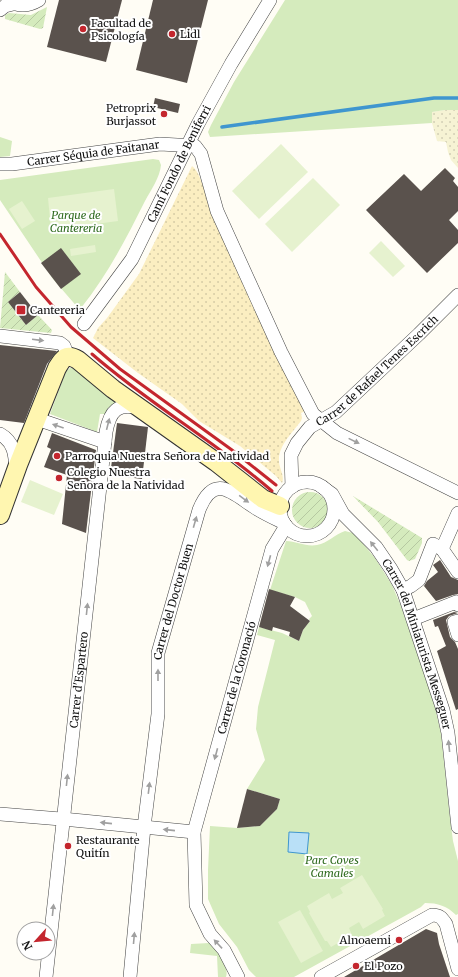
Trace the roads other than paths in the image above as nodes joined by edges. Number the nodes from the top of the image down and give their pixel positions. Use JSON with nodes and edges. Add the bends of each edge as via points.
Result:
{"nodes":[{"id":1,"x":39,"y":0,"type":"edge"},
{"id":2,"x":270,"y":0,"type":"edge"},
{"id":3,"x":11,"y":2,"type":"edge"},
{"id":4,"x":0,"y":10,"type":"edge"},
{"id":5,"x":187,"y":145,"type":"junction"},
{"id":6,"x":0,"y":164,"type":"edge"},
{"id":7,"x":458,"y":296,"type":"edge"},
{"id":8,"x":84,"y":324,"type":"dead end"},
{"id":9,"x":0,"y":336,"type":"edge"},
{"id":10,"x":68,"y":356,"type":"junction"},
{"id":11,"x":139,"y":408,"type":"junction"},
{"id":12,"x":37,"y":419,"type":"junction"},
{"id":13,"x":320,"y":421,"type":"junction"},
{"id":14,"x":0,"y":434,"type":"edge"},
{"id":15,"x":28,"y":439,"type":"junction"},
{"id":16,"x":105,"y":442,"type":"junction"},
{"id":17,"x":290,"y":465,"type":"junction"},
{"id":18,"x":16,"y":471,"type":"junction"},
{"id":19,"x":304,"y":482,"type":"junction"},
{"id":20,"x":292,"y":487,"type":"junction"},
{"id":21,"x":322,"y":487,"type":"junction"},
{"id":22,"x":458,"y":493,"type":"edge"},
{"id":23,"x":458,"y":513,"type":"edge"},
{"id":24,"x":0,"y":515,"type":"edge"},
{"id":25,"x":283,"y":519,"type":"junction"},
{"id":26,"x":437,"y":546,"type":"junction"},
{"id":27,"x":458,"y":572,"type":"edge"},
{"id":28,"x":403,"y":590,"type":"junction"},
{"id":29,"x":458,"y":604,"type":"edge"},
{"id":30,"x":413,"y":619,"type":"junction"},
{"id":31,"x":458,"y":620,"type":"edge"},
{"id":32,"x":458,"y":634,"type":"edge"},
{"id":33,"x":0,"y":814,"type":"edge"},
{"id":34,"x":63,"y":819,"type":"junction"},
{"id":35,"x":144,"y":827,"type":"junction"},
{"id":36,"x":458,"y":827,"type":"edge"},
{"id":37,"x":194,"y":832,"type":"junction"},
{"id":38,"x":453,"y":929,"type":"edge"},
{"id":39,"x":458,"y":968,"type":"edge"},
{"id":40,"x":46,"y":977,"type":"edge"},
{"id":41,"x":130,"y":977,"type":"edge"},
{"id":42,"x":238,"y":977,"type":"edge"},
{"id":43,"x":321,"y":977,"type":"edge"}],
"edges":[{"from":1,"to":3,"type":"street","via":[[24,6]]},
{"from":2,"to":5,"type":"street","name":"Camí Fondo de Beniferri","via":[[231,64]]},
{"from":3,"to":4,"type":"street"},
{"from":5,"to":6,"type":"street","name":"Carrer Séquia de Faitanar","via":[[160,144]]},
{"from":5,"to":8,"type":"street","name":"Camí Fondo de Beniferri","via":[[132,259]]},
{"from":5,"to":13,"type":"street","via":[[195,146],[201,154],[217,211],[281,352],[313,414]]},
{"from":7,"to":13,"type":"street","name":"Carrer de Rafael Tenes Escrich","via":[[336,412]]},
{"from":9,"to":10,"type":"street","one_way":true,"via":[[60,343]]},
{"from":10,"to":11,"type":"street","via":[[78,360]]},
{"from":10,"to":12,"type":"street","via":[[58,368]]},
{"from":16,"to":11,"type":"street","name":"Carrer d'Espartero","one_way":true,"via":[[107,424],[113,412],[125,406]]},
{"from":11,"to":25,"type":"street","via":[[216,462],[263,499]]},
{"from":12,"to":15,"type":"street"},
{"from":16,"to":12,"type":"street","one_way":true},
{"from":13,"to":17,"type":"street","via":[[310,427],[297,443],[291,455]]},
{"from":13,"to":22,"type":"street","name":"Carrer de Rafael Tenes Escrich","one_way":true,"via":[[337,433]]},
{"from":14,"to":15,"type":"street"},
{"from":14,"to":18,"type":"street","via":[[11,444]]},
{"from":15,"to":18,"type":"street"},
{"from":34,"to":16,"type":"street","name":"Carrer d'Espartero","one_way":true},
{"from":17,"to":19,"type":"street"},
{"from":17,"to":20,"type":"street"},
{"from":18,"to":24,"type":"street"},
{"from":19,"to":20,"type":"street"},
{"from":19,"to":21,"type":"street"},
{"from":20,"to":25,"type":"street","via":[[283,497]]},
{"from":21,"to":25,"type":"street","via":[[332,500],[334,509],[328,524],[319,532],[307,536],[299,534]]},
{"from":28,"to":21,"type":"street","name":"Carrer del Miniaturista Messeguer","one_way":true,"via":[[376,548],[343,514],[332,494]]},
{"from":23,"to":26,"type":"street"},
{"from":35,"to":25,"type":"street","name":"Carrer del Doctor Buen","one_way":true,"via":[[158,714],[158,653],[203,499],[209,493],[227,489],[254,507]]},
{"from":25,"to":37,"type":"street","name":"Carrer de la Coronació","one_way":true,"via":[[272,549]]},
{"from":26,"to":27,"type":"street"},
{"from":26,"to":28,"type":"street","via":[[419,580]]},
{"from":28,"to":30,"type":"street","name":"Carrer del Miniaturista Messeguer"},
{"from":29,"to":30,"type":"street","via":[[456,602]]},
{"from":36,"to":30,"type":"street","name":"Carrer del Miniaturista Messeguer","one_way":true,"via":[[446,720]]},
{"from":31,"to":32,"type":"street","via":[[454,622]]},
{"from":33,"to":34,"type":"street"},
{"from":35,"to":34,"type":"street","one_way":true},
{"from":40,"to":34,"type":"street","name":"Carrer d'Espartero","one_way":true},
{"from":37,"to":35,"type":"street","one_way":true},
{"from":41,"to":35,"type":"street","name":"Carrer del Doctor Buen","one_way":true},
{"from":42,"to":37,"type":"street","name":"Carrer de la Coronació","one_way":true,"via":[[224,950],[210,934],[196,905]]},
{"from":38,"to":39,"type":"street"},
{"from":38,"to":43,"type":"street","via":[[439,916],[428,916]]}]}
